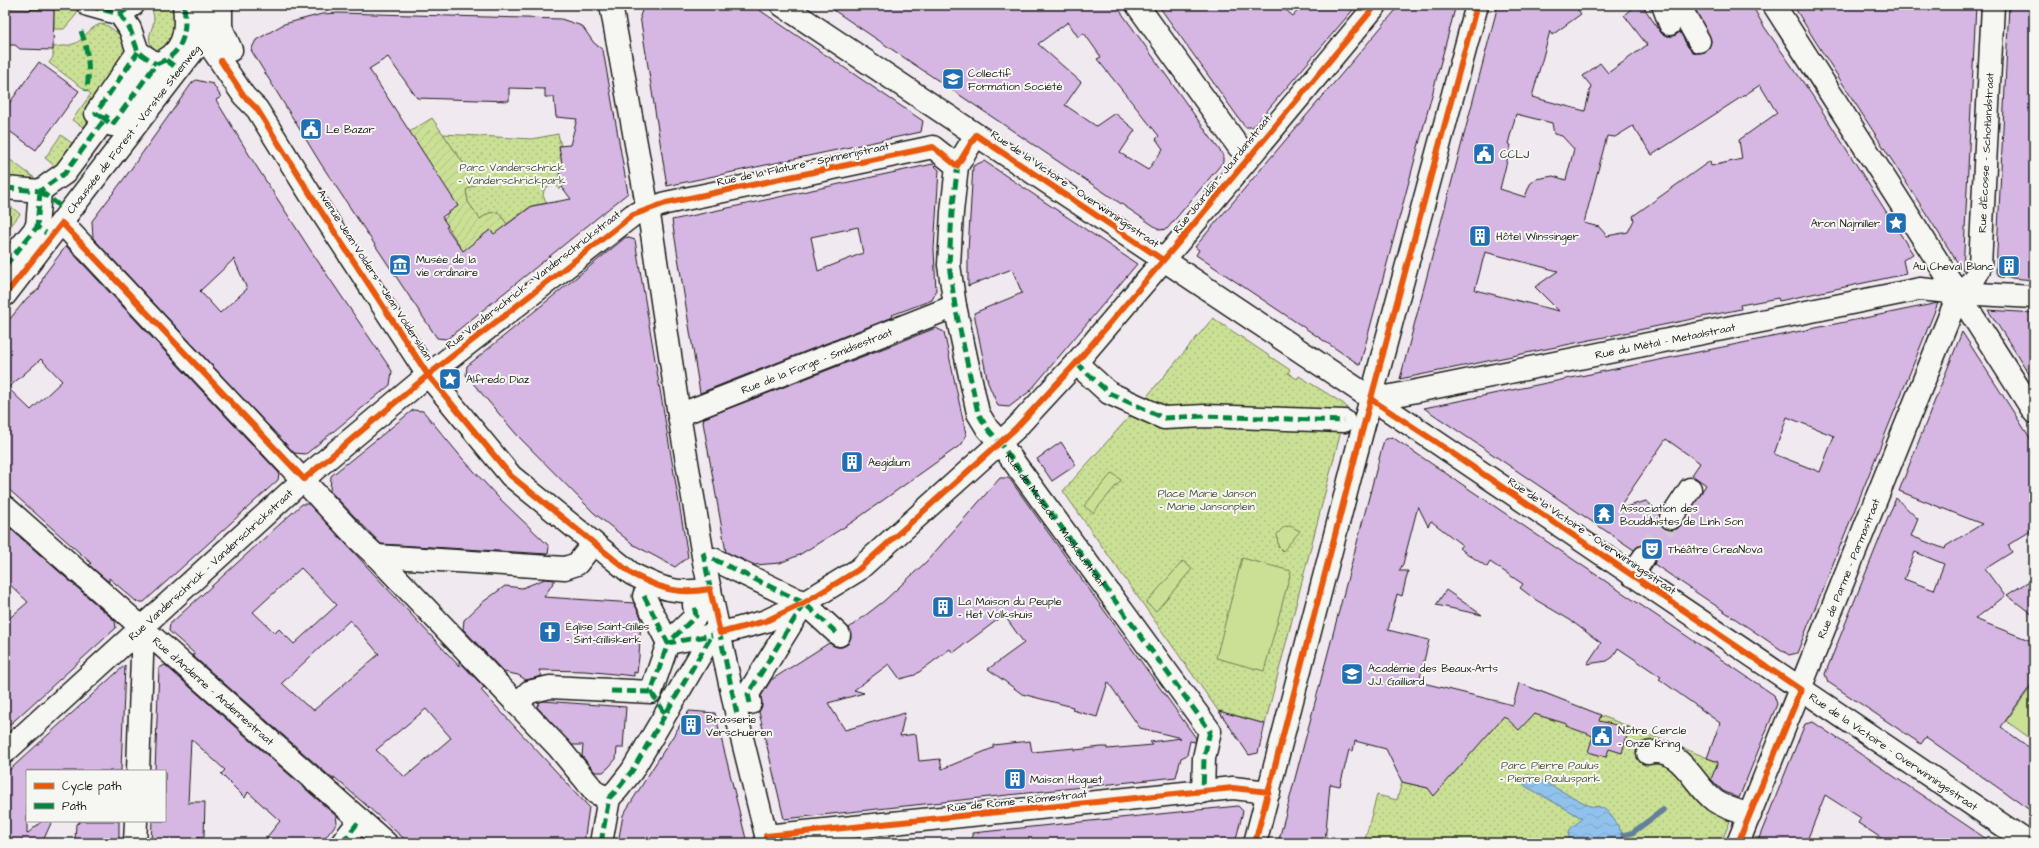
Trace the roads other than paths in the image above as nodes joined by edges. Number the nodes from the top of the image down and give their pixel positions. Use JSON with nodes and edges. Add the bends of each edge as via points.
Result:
{"nodes":[{"id":1,"x":88,"y":5,"type":"edge"},
{"id":2,"x":184,"y":5,"type":"edge"},
{"id":3,"x":201,"y":5,"type":"edge"},
{"id":4,"x":221,"y":5,"type":"edge"},
{"id":5,"x":612,"y":5,"type":"edge"},
{"id":6,"x":782,"y":5,"type":"edge"},
{"id":7,"x":1137,"y":5,"type":"edge"},
{"id":8,"x":1376,"y":5,"type":"edge"},
{"id":9,"x":1477,"y":5,"type":"edge"},
{"id":10,"x":1774,"y":5,"type":"edge"},
{"id":11,"x":1993,"y":5,"type":"edge"},
{"id":12,"x":127,"y":10,"type":"edge"},
{"id":13,"x":1671,"y":11,"type":"edge"},
{"id":14,"x":206,"y":40,"type":"junction"},
{"id":15,"x":1699,"y":41,"type":"dead end"},
{"id":16,"x":230,"y":49,"type":"junction"},
{"id":17,"x":138,"y":52,"type":"junction"},
{"id":18,"x":165,"y":63,"type":"junction"},
{"id":19,"x":257,"y":109,"type":"junction"},
{"id":20,"x":106,"y":117,"type":"junction"},
{"id":21,"x":976,"y":135,"type":"junction"},
{"id":22,"x":1249,"y":155,"type":"junction"},
{"id":23,"x":957,"y":166,"type":"junction"},
{"id":24,"x":5,"y":188,"type":"edge"},
{"id":25,"x":40,"y":191,"type":"junction"},
{"id":26,"x":648,"y":209,"type":"junction"},
{"id":27,"x":52,"y":223,"type":"junction"},
{"id":28,"x":1163,"y":260,"type":"junction"},
{"id":29,"x":8,"y":261,"type":"edge"},
{"id":30,"x":1959,"y":293,"type":"junction"},
{"id":31,"x":5,"y":295,"type":"edge"},
{"id":32,"x":2034,"y":297,"type":"edge"},
{"id":33,"x":955,"y":306,"type":"junction"},
{"id":34,"x":1076,"y":362,"type":"junction"},
{"id":35,"x":428,"y":375,"type":"junction"},
{"id":36,"x":1372,"y":400,"type":"junction"},
{"id":37,"x":2034,"y":412,"type":"edge"},
{"id":38,"x":679,"y":415,"type":"junction"},
{"id":39,"x":1344,"y":421,"type":"dead end"},
{"id":40,"x":1000,"y":443,"type":"junction"},
{"id":41,"x":304,"y":480,"type":"junction"},
{"id":42,"x":1690,"y":489,"type":"dead end"},
{"id":43,"x":5,"y":507,"type":"edge"},
{"id":44,"x":1671,"y":518,"type":"tunnel mouth"},
{"id":45,"x":593,"y":544,"type":"junction"},
{"id":46,"x":376,"y":556,"type":"junction"},
{"id":47,"x":708,"y":556,"type":"junction"},
{"id":48,"x":1644,"y":557,"type":"tunnel mouth"},
{"id":49,"x":1632,"y":575,"type":"junction"},
{"id":50,"x":710,"y":589,"type":"junction"},
{"id":51,"x":644,"y":600,"type":"dead end"},
{"id":52,"x":804,"y":603,"type":"junction"},
{"id":53,"x":694,"y":605,"type":"dead end"},
{"id":54,"x":143,"y":628,"type":"junction"},
{"id":55,"x":729,"y":631,"type":"dead end"},
{"id":56,"x":839,"y":635,"type":"dead end"},
{"id":57,"x":668,"y":643,"type":"junction"},
{"id":58,"x":1801,"y":690,"type":"junction"},
{"id":59,"x":650,"y":692,"type":"junction"},
{"id":60,"x":517,"y":704,"type":"junction"},
{"id":61,"x":744,"y":709,"type":"junction"},
{"id":62,"x":666,"y":715,"type":"junction"},
{"id":63,"x":5,"y":752,"type":"edge"},
{"id":64,"x":1648,"y":753,"type":"dead end"},
{"id":65,"x":138,"y":770,"type":"edge"},
{"id":66,"x":1204,"y":792,"type":"junction"},
{"id":67,"x":1269,"y":792,"type":"junction"},
{"id":68,"x":609,"y":798,"type":"junction"},
{"id":69,"x":1750,"y":815,"type":"junction"},
{"id":70,"x":360,"y":820,"type":"junction"},
{"id":71,"x":136,"y":822,"type":"edge"},
{"id":72,"x":767,"y":840,"type":"edge"},
{"id":73,"x":135,"y":843,"type":"edge"},
{"id":74,"x":342,"y":843,"type":"edge"},
{"id":75,"x":386,"y":843,"type":"edge"},
{"id":76,"x":601,"y":843,"type":"edge"},
{"id":77,"x":1256,"y":843,"type":"edge"},
{"id":78,"x":1738,"y":843,"type":"edge"},
{"id":79,"x":2028,"y":843,"type":"edge"}],
"edges":[{"from":1,"to":12,"type":"street"},
{"from":2,"to":18,"type":"street","via":[[185,33],[180,45]]},
{"from":3,"to":14,"type":"street","name":"Avenue Jean Volders - Jean Volderslaan"},
{"from":4,"to":16,"type":"street","name":"Avenue Jean Volders - Jean Volderslaan","via":[[221,27]]},
{"from":5,"to":26,"type":"street"},
{"from":6,"to":21,"type":"street","name":"Rue de la Victoire - Overwinningsstraat"},
{"from":7,"to":22,"type":"street","via":[[1239,147]]},
{"from":8,"to":22,"type":"street","name":"Rue Jourdan - Jourdanstraat"},
{"from":9,"to":36,"type":"street"},
{"from":10,"to":30,"type":"street"},
{"from":11,"to":30,"type":"street","name":"Rue d'Écosse - Schotlandstraat","via":[[1980,266],[1974,280]]},
{"from":12,"to":17,"type":"street"},
{"from":13,"to":15,"type":"street"},
{"from":14,"to":16,"type":"street","via":[[218,37]]},
{"from":14,"to":19,"type":"street","name":"Avenue Jean Volders - Jean Volderslaan","via":[[244,96]]},
{"from":14,"to":27,"type":"street","name":"Chaussée de Forest - Vorstse Steenweg","via":[[193,51]]},
{"from":16,"to":19,"type":"street","name":"Avenue Jean Volders - Jean Volderslaan","via":[[252,92]]},
{"from":17,"to":18,"type":"street"},
{"from":17,"to":20,"type":"street","via":[[96,113]]},
{"from":18,"to":20,"type":"street","via":[[112,125]]},
{"from":19,"to":35,"type":"street","name":"Avenue Jean Volders - Jean Volderslaan"},
{"from":20,"to":25,"type":"street","via":[[85,140],[65,173]]},
{"from":21,"to":23,"type":"street","name":"Rue de Moscou - Moskoustraat"},
{"from":21,"to":28,"type":"street","name":"Rue de la Victoire - Overwinningsstraat"},
{"from":22,"to":28,"type":"street","name":"Rue Jourdan - Jourdanstraat"},
{"from":23,"to":26,"type":"street","name":"Rue de la Filature - Spinnerijstraat","via":[[933,147],[666,203]]},
{"from":23,"to":33,"type":"street","name":"Rue de Moscou - Moskoustraat","via":[[949,265]]},
{"from":24,"to":25,"type":"street"},
{"from":25,"to":27,"type":"street"},
{"from":25,"to":27,"type":"street"},
{"from":26,"to":35,"type":"street","name":"Rue Vanderschrick - Vanderschrickstraat","via":[[633,215]]},
{"from":26,"to":38,"type":"street"},
{"from":27,"to":29,"type":"street"},
{"from":27,"to":31,"type":"street","name":"Chaussée de Forest - Vorstse Steenweg"},
{"from":27,"to":41,"type":"street"},
{"from":28,"to":34,"type":"street","name":"Rue Jourdan - Jourdanstraat"},
{"from":28,"to":36,"type":"street","name":"Rue de la Victoire - Overwinningsstraat"},
{"from":30,"to":32,"type":"street","name":"Rue du Métal - Metaalstraat"},
{"from":30,"to":36,"type":"street","name":"Rue du Métal - Metaalstraat","via":[[1920,289]]},
{"from":30,"to":37,"type":"street"},
{"from":30,"to":58,"type":"street","name":"Rue de Parme - Parmastraat"},
{"from":33,"to":38,"type":"street","name":"Rue de la Forge - Smidsestraat"},
{"from":33,"to":40,"type":"street","name":"Rue de Moscou - Moskoustraat","via":[[978,413]]},
{"from":34,"to":39,"type":"street","via":[[1109,393],[1164,418],[1205,416]]},
{"from":34,"to":40,"type":"street","name":"Rue Jourdan - Jourdanstraat"},
{"from":35,"to":41,"type":"street","name":"Rue Vanderschrick - Vanderschrickstraat"},
{"from":35,"to":45,"type":"street","name":"Avenue Jean Volders - Jean Volderslaan","via":[[511,476]]},
{"from":36,"to":49,"type":"street","name":"Rue de la Victoire - Overwinningsstraat"},
{"from":36,"to":67,"type":"street"},
{"from":38,"to":47,"type":"street"},
{"from":40,"to":52,"type":"street","name":"Rue Jourdan - Jourdanstraat","via":[[858,570]]},
{"from":40,"to":66,"type":"street","name":"Rue de Moscou - Moskoustraat","via":[[1210,731],[1204,758]]},
{"from":41,"to":46,"type":"street"},
{"from":41,"to":54,"type":"street","name":"Rue Vanderschrick - Vanderschrickstraat"},
{"from":42,"to":44,"type":"street"},
{"from":43,"to":54,"type":"street","name":"Rue d'Andenne - Andennestraat"},
{"from":45,"to":46,"type":"street","via":[[577,564],[565,568]]},
{"from":45,"to":50,"type":"street","name":"Avenue Jean Volders - Jean Volderslaan","via":[[632,574],[654,585],[673,591]]},
{"from":46,"to":60,"type":"street"},
{"from":47,"to":50,"type":"street"},
{"from":47,"to":52,"type":"street"},
{"from":48,"to":49,"type":"street"},
{"from":49,"to":58,"type":"street","name":"Rue de la Victoire - Overwinningsstraat"},
{"from":50,"to":61,"type":"street"},
{"from":51,"to":57,"type":"street"},
{"from":52,"to":55,"type":"street","name":"Rue Jourdan - Jourdanstraat","via":[[766,620]]},
{"from":52,"to":56,"type":"street"},
{"from":52,"to":61,"type":"street","via":[[748,694]]},
{"from":53,"to":57,"type":"street","via":[[696,616]]},
{"from":54,"to":63,"type":"street","name":"Rue Vanderschrick - Vanderschrickstraat"},
{"from":54,"to":65,"type":"street"},
{"from":54,"to":70,"type":"street","name":"Rue d'Andenne - Andennestraat"},
{"from":57,"to":59,"type":"street"},
{"from":57,"to":62,"type":"street","via":[[712,635]]},
{"from":58,"to":69,"type":"street","name":"Rue de Parme - Parmastraat"},
{"from":58,"to":79,"type":"street","name":"Rue de la Victoire - Overwinningsstraat"},
{"from":59,"to":60,"type":"street","via":[[550,687],[529,692]]},
{"from":59,"to":62,"type":"street"},
{"from":60,"to":68,"type":"street","via":[[559,748],[596,793]]},
{"from":61,"to":72,"type":"street"},
{"from":62,"to":68,"type":"street","via":[[632,771]]},
{"from":64,"to":69,"type":"street","via":[[1661,752],[1672,756],[1714,800]]},
{"from":66,"to":67,"type":"street","name":"Rue de Rome - Romestraat","via":[[1232,788]]},
{"from":66,"to":72,"type":"street","name":"Rue de Rome - Romestraat"},
{"from":67,"to":77,"type":"street"},
{"from":68,"to":76,"type":"street"},
{"from":69,"to":78,"type":"street","name":"Rue de Parme - Parmastraat"},
{"from":70,"to":74,"type":"street"},
{"from":70,"to":75,"type":"street","name":"Rue d'Andenne - Andennestraat"},
{"from":71,"to":73,"type":"street"}]}
